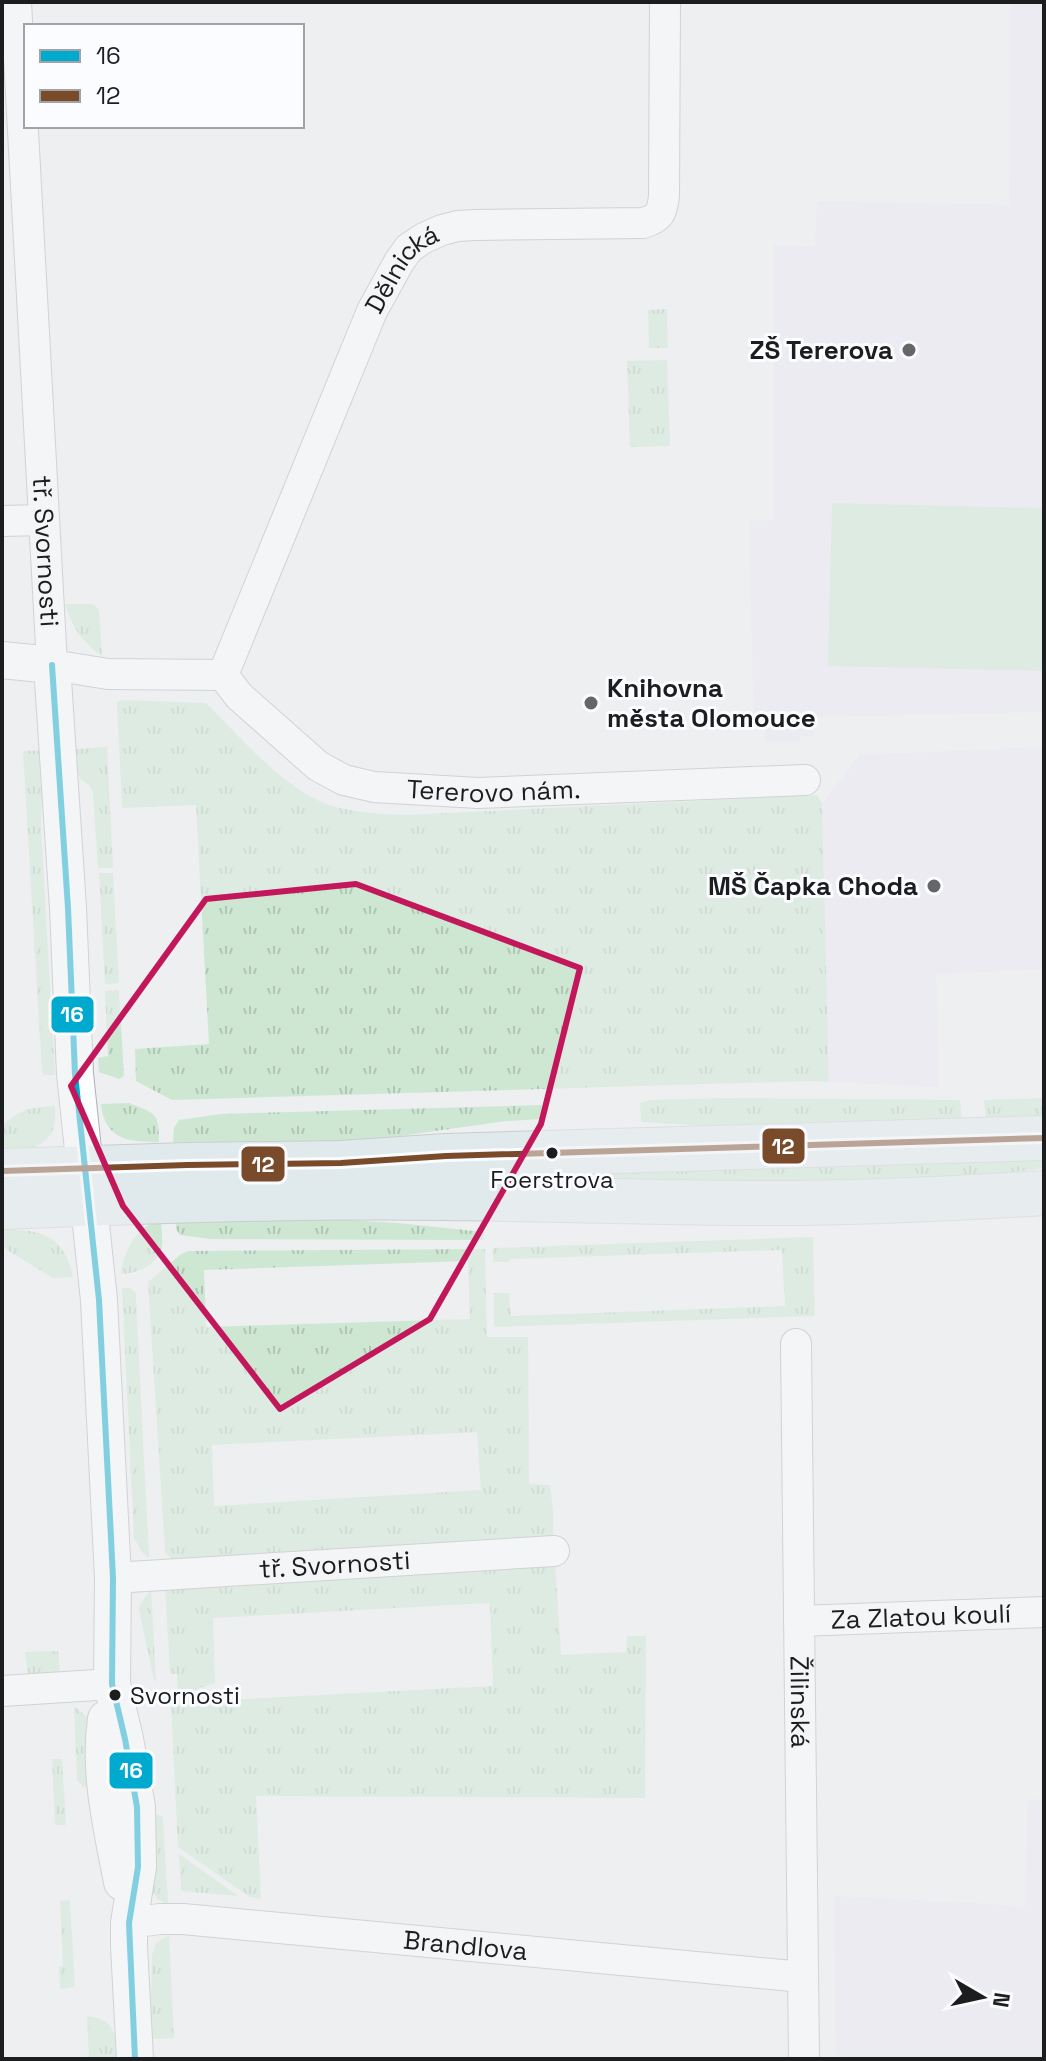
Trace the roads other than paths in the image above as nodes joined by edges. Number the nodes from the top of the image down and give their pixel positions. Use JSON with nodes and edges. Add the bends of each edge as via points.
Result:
{"nodes":[{"id":1,"x":16,"y":2,"type":"edge"},
{"id":2,"x":665,"y":2,"type":"edge"},
{"id":3,"x":43,"y":520,"type":"junction"},
{"id":4,"x":2,"y":521,"type":"edge"},
{"id":5,"x":2,"y":660,"type":"edge"},
{"id":6,"x":52,"y":665,"type":"junction"},
{"id":7,"x":223,"y":675,"type":"junction"},
{"id":8,"x":805,"y":780,"type":"dead end"},
{"id":9,"x":1044,"y":1138,"type":"edge"},
{"id":10,"x":2,"y":1171,"type":"edge"},
{"id":11,"x":87,"y":1186,"type":"junction"},
{"id":12,"x":1044,"y":1193,"type":"edge"},
{"id":13,"x":2,"y":1207,"type":"edge"},
{"id":14,"x":796,"y":1344,"type":"dead end"},
{"id":15,"x":554,"y":1551,"type":"dead end"},
{"id":16,"x":113,"y":1578,"type":"junction"},
{"id":17,"x":1044,"y":1612,"type":"edge"},
{"id":18,"x":799,"y":1621,"type":"junction"},
{"id":19,"x":112,"y":1684,"type":"junction"},
{"id":20,"x":2,"y":1691,"type":"edge"},
{"id":21,"x":129,"y":1923,"type":"junction"},
{"id":22,"x":803,"y":1977,"type":"junction"},
{"id":23,"x":135,"y":2059,"type":"edge"},
{"id":24,"x":804,"y":2059,"type":"edge"}],
"edges":[{"from":1,"to":3,"type":"street","name":"tř. Svornosti"},
{"from":2,"to":7,"type":"street","name":"Dělnická","via":[[662,211],[643,223],[458,226],[409,248],[372,311]]},
{"from":3,"to":4,"type":"street"},
{"from":3,"to":6,"type":"street","name":"tř. Svornosti"},
{"from":5,"to":6,"type":"street"},
{"from":6,"to":7,"type":"street","via":[[108,674]]},
{"from":6,"to":11,"type":"street","name":"tř. Svornosti","via":[[75,1074]]},
{"from":7,"to":8,"type":"street","name":"Tererovo nám.","via":[[239,696],[318,766],[374,787],[478,793]]},
{"from":9,"to":11,"type":"main road","via":[[446,1156]]},
{"from":10,"to":11,"type":"main road"},
{"from":11,"to":12,"type":"main road","via":[[215,1200],[800,1203]]},
{"from":11,"to":13,"type":"main road"},
{"from":11,"to":16,"type":"street","name":"tř. Svornosti","via":[[99,1300]]},
{"from":14,"to":18,"type":"street","name":"Žilinská"},
{"from":15,"to":16,"type":"street","name":"tř. Svornosti"},
{"from":16,"to":19,"type":"street","name":"tř. Svornosti"},
{"from":17,"to":18,"type":"street","name":"Za Zlatou koulí"},
{"from":18,"to":22,"type":"street","name":"Žilinská"},
{"from":19,"to":20,"type":"street"},
{"from":19,"to":21,"type":"street","name":"tř. Svornosti","via":[[137,1807],[138,1867]]},
{"from":21,"to":22,"type":"street","name":"Brandlova","via":[[183,1919]]},
{"from":21,"to":23,"type":"street","name":"tř. Svornosti"},
{"from":22,"to":24,"type":"street","name":"Žilinská"}]}
